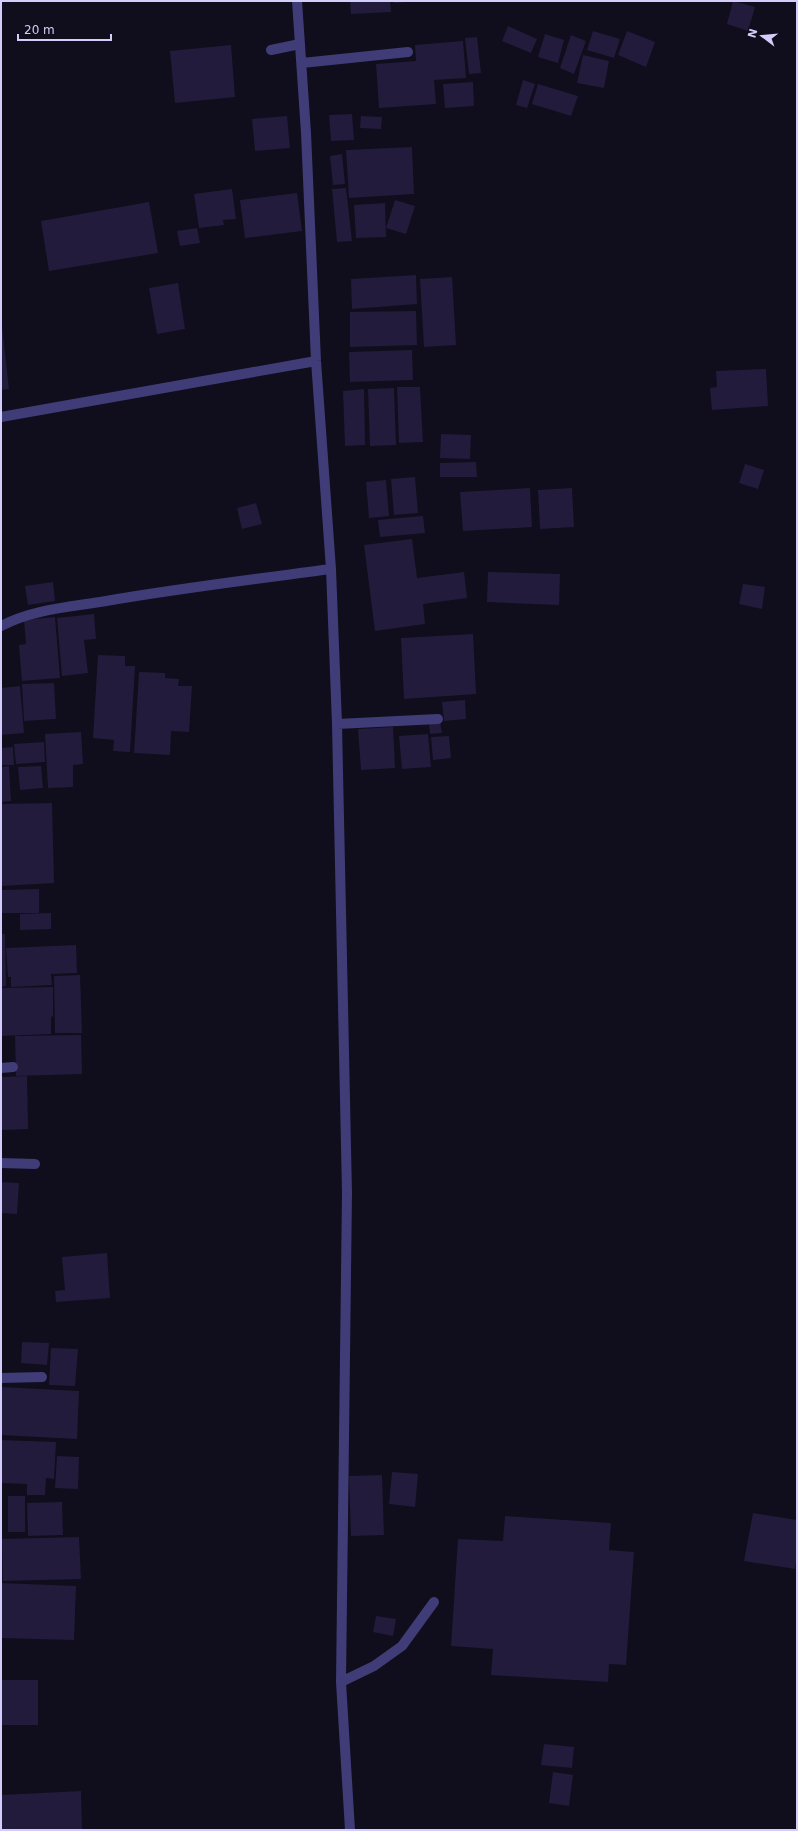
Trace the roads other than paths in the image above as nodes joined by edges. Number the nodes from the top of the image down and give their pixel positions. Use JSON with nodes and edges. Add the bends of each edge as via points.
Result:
{"nodes":[{"id":1,"x":297,"y":1,"type":"edge"},
{"id":2,"x":300,"y":44,"type":"junction"},
{"id":3,"x":271,"y":50,"type":"dead end"},
{"id":4,"x":408,"y":52,"type":"dead end"},
{"id":5,"x":302,"y":63,"type":"junction"},
{"id":6,"x":316,"y":361,"type":"junction"},
{"id":7,"x":1,"y":417,"type":"edge"},
{"id":8,"x":331,"y":569,"type":"junction"},
{"id":9,"x":1,"y":626,"type":"edge"},
{"id":10,"x":438,"y":719,"type":"dead end"},
{"id":11,"x":337,"y":724,"type":"junction"},
{"id":12,"x":13,"y":1067,"type":"dead end"},
{"id":13,"x":1,"y":1068,"type":"edge"},
{"id":14,"x":1,"y":1162,"type":"edge"},
{"id":15,"x":36,"y":1164,"type":"dead end"},
{"id":16,"x":42,"y":1377,"type":"dead end"},
{"id":17,"x":1,"y":1378,"type":"edge"},
{"id":18,"x":434,"y":1602,"type":"dead end"},
{"id":19,"x":341,"y":1682,"type":"junction"},
{"id":20,"x":350,"y":1830,"type":"edge"}],
"edges":[{"from":1,"to":2,"type":"street"},
{"from":2,"to":3,"type":"street"},
{"from":2,"to":5,"type":"street"},
{"from":4,"to":5,"type":"street"},
{"from":5,"to":6,"type":"street"},
{"from":6,"to":7,"type":"street"},
{"from":6,"to":8,"type":"street"},
{"from":8,"to":9,"type":"street","via":[[180,589],[51,610],[30,614]]},
{"from":8,"to":11,"type":"street"},
{"from":10,"to":11,"type":"street"},
{"from":11,"to":19,"type":"street","via":[[347,1194]]},
{"from":12,"to":13,"type":"street"},
{"from":14,"to":15,"type":"street"},
{"from":16,"to":17,"type":"street"},
{"from":18,"to":19,"type":"street","via":[[402,1646],[374,1666]]},
{"from":19,"to":20,"type":"street"}]}
